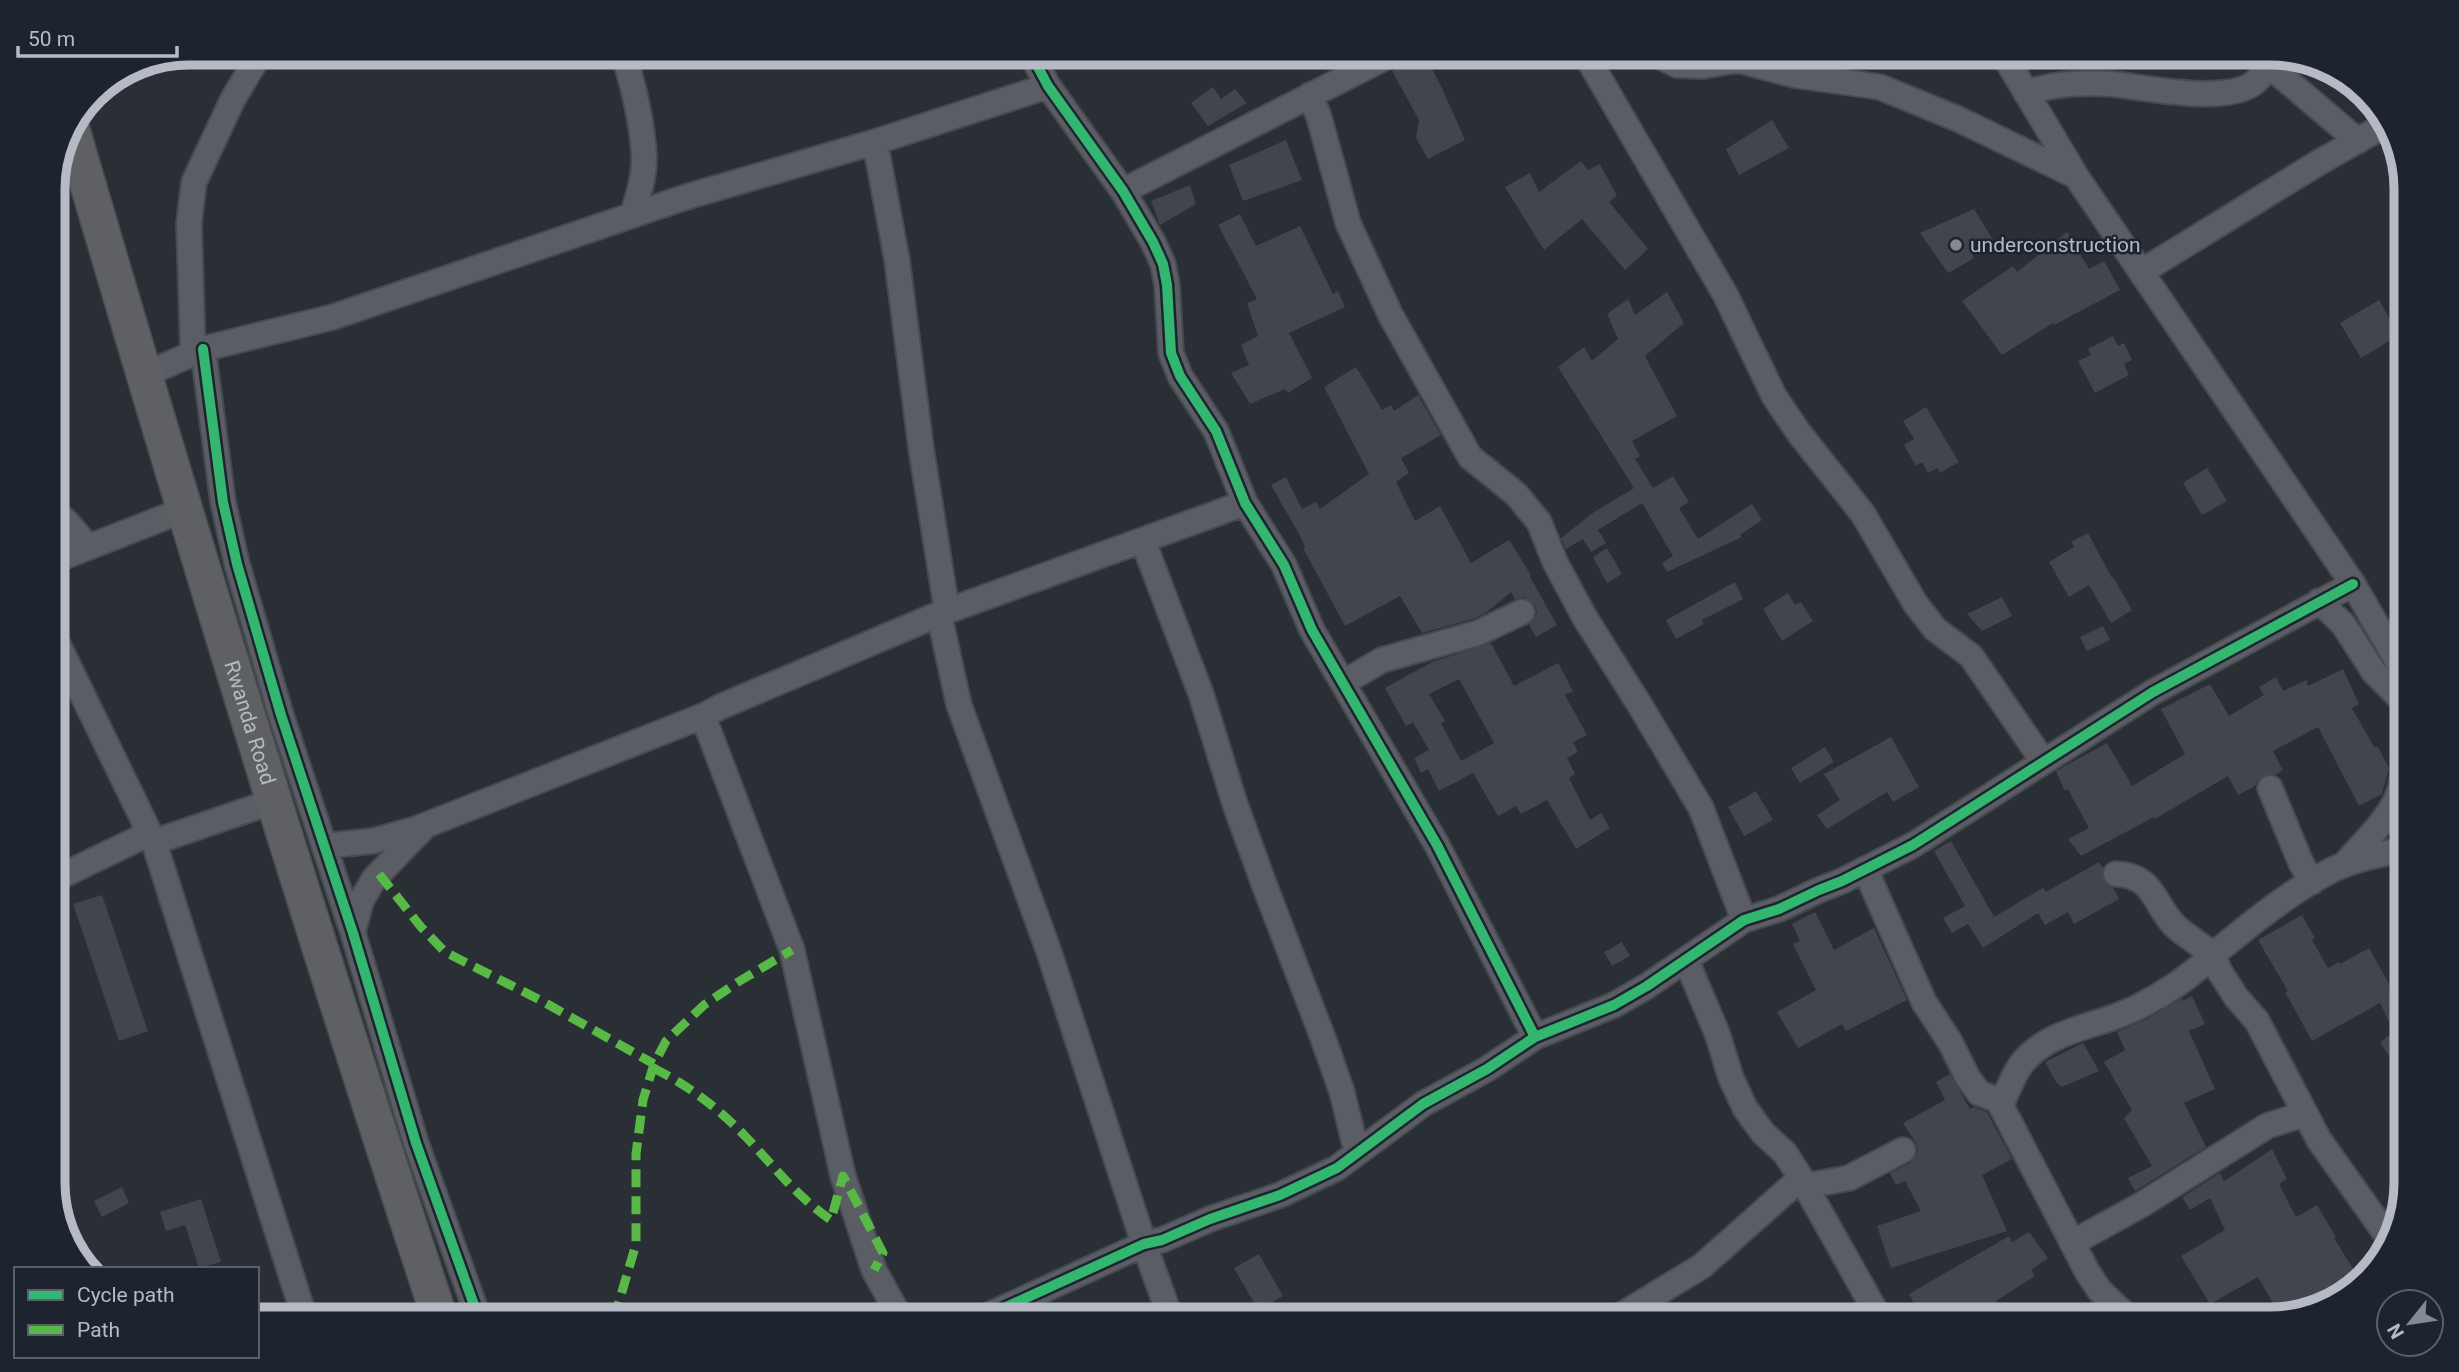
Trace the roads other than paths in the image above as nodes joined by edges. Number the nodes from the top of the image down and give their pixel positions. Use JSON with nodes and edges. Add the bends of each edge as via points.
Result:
{"nodes":[{"id":1,"x":253,"y":65,"type":"edge"},
{"id":2,"x":626,"y":65,"type":"edge"},
{"id":3,"x":1037,"y":65,"type":"edge"},
{"id":4,"x":1370,"y":65,"type":"edge"},
{"id":5,"x":1592,"y":65,"type":"edge"},
{"id":6,"x":1677,"y":65,"type":"edge"},
{"id":7,"x":1707,"y":65,"type":"edge"},
{"id":8,"x":1768,"y":65,"type":"edge"},
{"id":9,"x":2010,"y":65,"type":"edge"},
{"id":10,"x":2264,"y":65,"type":"edge"},
{"id":11,"x":2269,"y":65,"type":"edge"},
{"id":12,"x":1048,"y":86,"type":"junction"},
{"id":13,"x":2026,"y":93,"type":"junction"},
{"id":14,"x":1310,"y":95,"type":"junction"},
{"id":15,"x":2378,"y":129,"type":"edge"},
{"id":16,"x":75,"y":140,"type":"edge"},
{"id":17,"x":2358,"y":141,"type":"junction"},
{"id":18,"x":875,"y":142,"type":"junction"},
{"id":19,"x":2076,"y":176,"type":"junction"},
{"id":20,"x":1123,"y":191,"type":"junction"},
{"id":21,"x":633,"y":215,"type":"junction"},
{"id":22,"x":2141,"y":272,"type":"junction"},
{"id":23,"x":198,"y":351,"type":"junction"},
{"id":24,"x":144,"y":375,"type":"junction"},
{"id":25,"x":1245,"y":503,"type":"junction"},
{"id":26,"x":186,"y":509,"type":"junction"},
{"id":27,"x":65,"y":520,"type":"edge"},
{"id":28,"x":1143,"y":541,"type":"junction"},
{"id":29,"x":88,"y":547,"type":"junction"},
{"id":30,"x":65,"y":556,"type":"edge"},
{"id":31,"x":2353,"y":584,"type":"junction"},
{"id":32,"x":2319,"y":601,"type":"junction"},
{"id":33,"x":1522,"y":612,"type":"dead end"},
{"id":34,"x":943,"y":613,"type":"junction"},
{"id":35,"x":2394,"y":654,"type":"edge"},
{"id":36,"x":65,"y":659,"type":"edge"},
{"id":37,"x":1343,"y":683,"type":"junction"},
{"id":38,"x":2394,"y":692,"type":"edge"},
{"id":39,"x":704,"y":716,"type":"junction"},
{"id":40,"x":2043,"y":761,"type":"junction"},
{"id":41,"x":2270,"y":788,"type":"dead end"},
{"id":42,"x":274,"y":802,"type":"junction"},
{"id":43,"x":2394,"y":804,"type":"edge"},
{"id":44,"x":427,"y":825,"type":"junction"},
{"id":45,"x":152,"y":838,"type":"junction"},
{"id":46,"x":324,"y":846,"type":"junction"},
{"id":47,"x":2394,"y":852,"type":"edge"},
{"id":48,"x":2343,"y":865,"type":"junction"},
{"id":49,"x":1865,"y":869,"type":"junction"},
{"id":50,"x":2116,"y":874,"type":"dead end"},
{"id":51,"x":65,"y":875,"type":"edge"},
{"id":52,"x":2312,"y":882,"type":"junction"},
{"id":53,"x":1744,"y":920,"type":"junction"},
{"id":54,"x":353,"y":933,"type":"junction"},
{"id":55,"x":2213,"y":955,"type":"junction"},
{"id":56,"x":1686,"y":960,"type":"junction"},
{"id":57,"x":1535,"y":1037,"type":"junction"},
{"id":58,"x":2001,"y":1105,"type":"junction"},
{"id":59,"x":2304,"y":1114,"type":"junction"},
{"id":60,"x":1903,"y":1150,"type":"dead end"},
{"id":61,"x":1357,"y":1153,"type":"junction"},
{"id":62,"x":1803,"y":1182,"type":"junction"},
{"id":63,"x":2382,"y":1236,"type":"edge"},
{"id":64,"x":2072,"y":1242,"type":"junction"},
{"id":65,"x":1144,"y":1244,"type":"junction"},
{"id":66,"x":301,"y":1307,"type":"edge"},
{"id":67,"x":436,"y":1307,"type":"edge"},
{"id":68,"x":474,"y":1307,"type":"edge"},
{"id":69,"x":894,"y":1307,"type":"edge"},
{"id":70,"x":1008,"y":1307,"type":"edge"},
{"id":71,"x":1166,"y":1307,"type":"edge"},
{"id":72,"x":1636,"y":1307,"type":"edge"},
{"id":73,"x":1873,"y":1307,"type":"edge"},
{"id":74,"x":2117,"y":1307,"type":"edge"}],
"edges":[{"from":1,"to":23,"type":"street","via":[[194,182],[189,223]]},
{"from":2,"to":21,"type":"street","via":[[644,155]]},
{"from":3,"to":12,"type":"street"},
{"from":4,"to":14,"type":"street"},
{"from":5,"to":40,"type":"street","via":[[1726,294],[1774,396],[1863,514],[1915,603],[1936,629],[1971,656]]},
{"from":6,"to":7,"type":"street"},
{"from":8,"to":19,"type":"street","via":[[1794,75],[1880,87]]},
{"from":9,"to":13,"type":"street"},
{"from":10,"to":13,"type":"street","via":[[2259,77],[2236,91],[2193,94],[2089,84],[2042,87]]},
{"from":11,"to":17,"type":"street"},
{"from":12,"to":18,"type":"street"},
{"from":12,"to":20,"type":"street"},
{"from":13,"to":19,"type":"street"},
{"from":14,"to":20,"type":"street"},
{"from":14,"to":53,"type":"street","via":[[1348,223],[1390,314],[1470,457],[1516,494],[1539,522],[1585,618],[1701,808]]},
{"from":15,"to":17,"type":"street"},
{"from":16,"to":24,"type":"highway","name":"Rwanda Road"},
{"from":17,"to":22,"type":"street"},
{"from":18,"to":21,"type":"street"},
{"from":18,"to":34,"type":"street","via":[[897,260]]},
{"from":19,"to":22,"type":"street"},
{"from":20,"to":25,"type":"street","via":[[1163,264],[1171,353],[1180,376],[1216,431]]},
{"from":21,"to":23,"type":"street","via":[[333,317]]},
{"from":22,"to":31,"type":"street"},
{"from":23,"to":24,"type":"street"},
{"from":23,"to":46,"type":"street","via":[[237,564]]},
{"from":24,"to":26,"type":"highway","name":"Rwanda Road"},
{"from":25,"to":28,"type":"street"},
{"from":25,"to":37,"type":"street","via":[[1284,565],[1311,630]]},
{"from":26,"to":29,"type":"street"},
{"from":26,"to":42,"type":"highway","name":"Rwanda Road"},
{"from":27,"to":29,"type":"street"},
{"from":28,"to":34,"type":"street"},
{"from":28,"to":61,"type":"street","via":[[1331,1060]]},
{"from":29,"to":30,"type":"street"},
{"from":31,"to":32,"type":"street"},
{"from":31,"to":35,"type":"street"},
{"from":32,"to":38,"type":"street","via":[[2343,624],[2374,672]]},
{"from":32,"to":40,"type":"street","via":[[2153,692]]},
{"from":33,"to":37,"type":"street","via":[[1478,633],[1382,660]]},
{"from":34,"to":39,"type":"street"},
{"from":34,"to":65,"type":"street","via":[[959,705],[1048,949]]},
{"from":36,"to":45,"type":"street"},
{"from":37,"to":57,"type":"street","via":[[1437,845]]},
{"from":39,"to":44,"type":"street"},
{"from":39,"to":69,"type":"street","via":[[792,950],[843,1176],[874,1270]]},
{"from":40,"to":49,"type":"street","via":[[1913,845]]},
{"from":41,"to":52,"type":"street"},
{"from":42,"to":45,"type":"street"},
{"from":42,"to":67,"type":"highway","name":"Rwanda Road"},
{"from":43,"to":48,"type":"street"},
{"from":44,"to":46,"type":"street","via":[[373,841]]},
{"from":44,"to":54,"type":"street","via":[[374,879],[361,901]]},
{"from":45,"to":51,"type":"street"},
{"from":45,"to":66,"type":"street"},
{"from":46,"to":54,"type":"street"},
{"from":47,"to":48,"type":"street"},
{"from":48,"to":52,"type":"street"},
{"from":49,"to":53,"type":"street"},
{"from":49,"to":58,"type":"street","via":[[1924,1002],[1968,1079],[1979,1093],[1994,1097]]},
{"from":50,"to":55,"type":"street","via":[[2138,878],[2174,925]]},
{"from":52,"to":55,"type":"street"},
{"from":53,"to":56,"type":"street"},
{"from":54,"to":68,"type":"street","via":[[416,1143]]},
{"from":55,"to":58,"type":"street","via":[[2138,1007],[2066,1032],[2039,1048],[2023,1062]]},
{"from":55,"to":59,"type":"street","via":[[2236,997],[2257,1021]]},
{"from":56,"to":57,"type":"street","via":[[1614,1005]]},
{"from":56,"to":62,"type":"street","via":[[1745,1108],[1785,1153]]},
{"from":57,"to":61,"type":"street","via":[[1423,1104]]},
{"from":58,"to":64,"type":"street"},
{"from":59,"to":63,"type":"street"},
{"from":59,"to":64,"type":"street","via":[[2267,1126]]},
{"from":60,"to":62,"type":"street","via":[[1849,1178]]},
{"from":61,"to":65,"type":"street","via":[[1337,1168],[1280,1195]]},
{"from":62,"to":72,"type":"street","via":[[1702,1266]]},
{"from":62,"to":73,"type":"street"},
{"from":64,"to":74,"type":"street","via":[[2100,1291]]},
{"from":65,"to":70,"type":"street"},
{"from":65,"to":71,"type":"street"}]}
